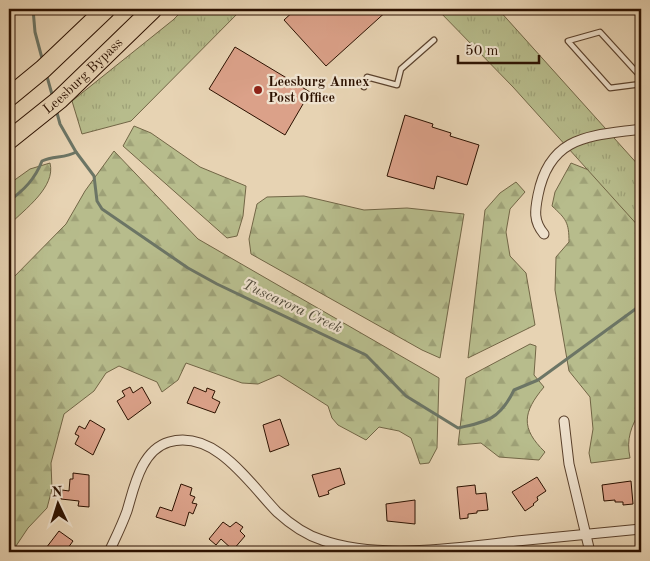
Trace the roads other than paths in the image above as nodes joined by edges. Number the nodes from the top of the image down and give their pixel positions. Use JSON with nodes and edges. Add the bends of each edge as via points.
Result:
{"nodes":[{"id":1,"x":106,"y":9,"type":"edge"},
{"id":2,"x":152,"y":9,"type":"edge"},
{"id":3,"x":434,"y":40,"type":"dead end"},
{"id":4,"x":641,"y":77,"type":"edge"},
{"id":5,"x":641,"y":84,"type":"edge"},
{"id":6,"x":364,"y":88,"type":"dead end"},
{"id":7,"x":13,"y":94,"type":"edge"},
{"id":8,"x":641,"y":129,"type":"edge"},
{"id":9,"x":9,"y":140,"type":"edge"},
{"id":10,"x":544,"y":234,"type":"dead end"},
{"id":11,"x":564,"y":421,"type":"dead end"},
{"id":12,"x":641,"y":529,"type":"edge"},
{"id":13,"x":586,"y":534,"type":"junction"},
{"id":14,"x":108,"y":552,"type":"edge"},
{"id":15,"x":590,"y":552,"type":"edge"}],
"edges":[{"from":1,"to":7,"type":"highway"},
{"from":2,"to":9,"type":"highway","name":"Leesburg Bypass","via":[[86,75]]},
{"from":3,"to":6,"type":"lane","via":[[401,68],[396,85],[367,77]]},
{"from":4,"to":5,"type":"lane","via":[[600,32],[568,41],[610,88]]},
{"from":8,"to":10,"type":"street","via":[[581,138],[557,156],[541,182],[534,216]]},
{"from":11,"to":13,"type":"street","via":[[569,464]]},
{"from":12,"to":13,"type":"street"},
{"from":13,"to":14,"type":"street","via":[[441,548],[390,550],[340,546],[301,530],[214,450],[182,440],[167,443],[147,460]]},
{"from":13,"to":15,"type":"street"}]}
